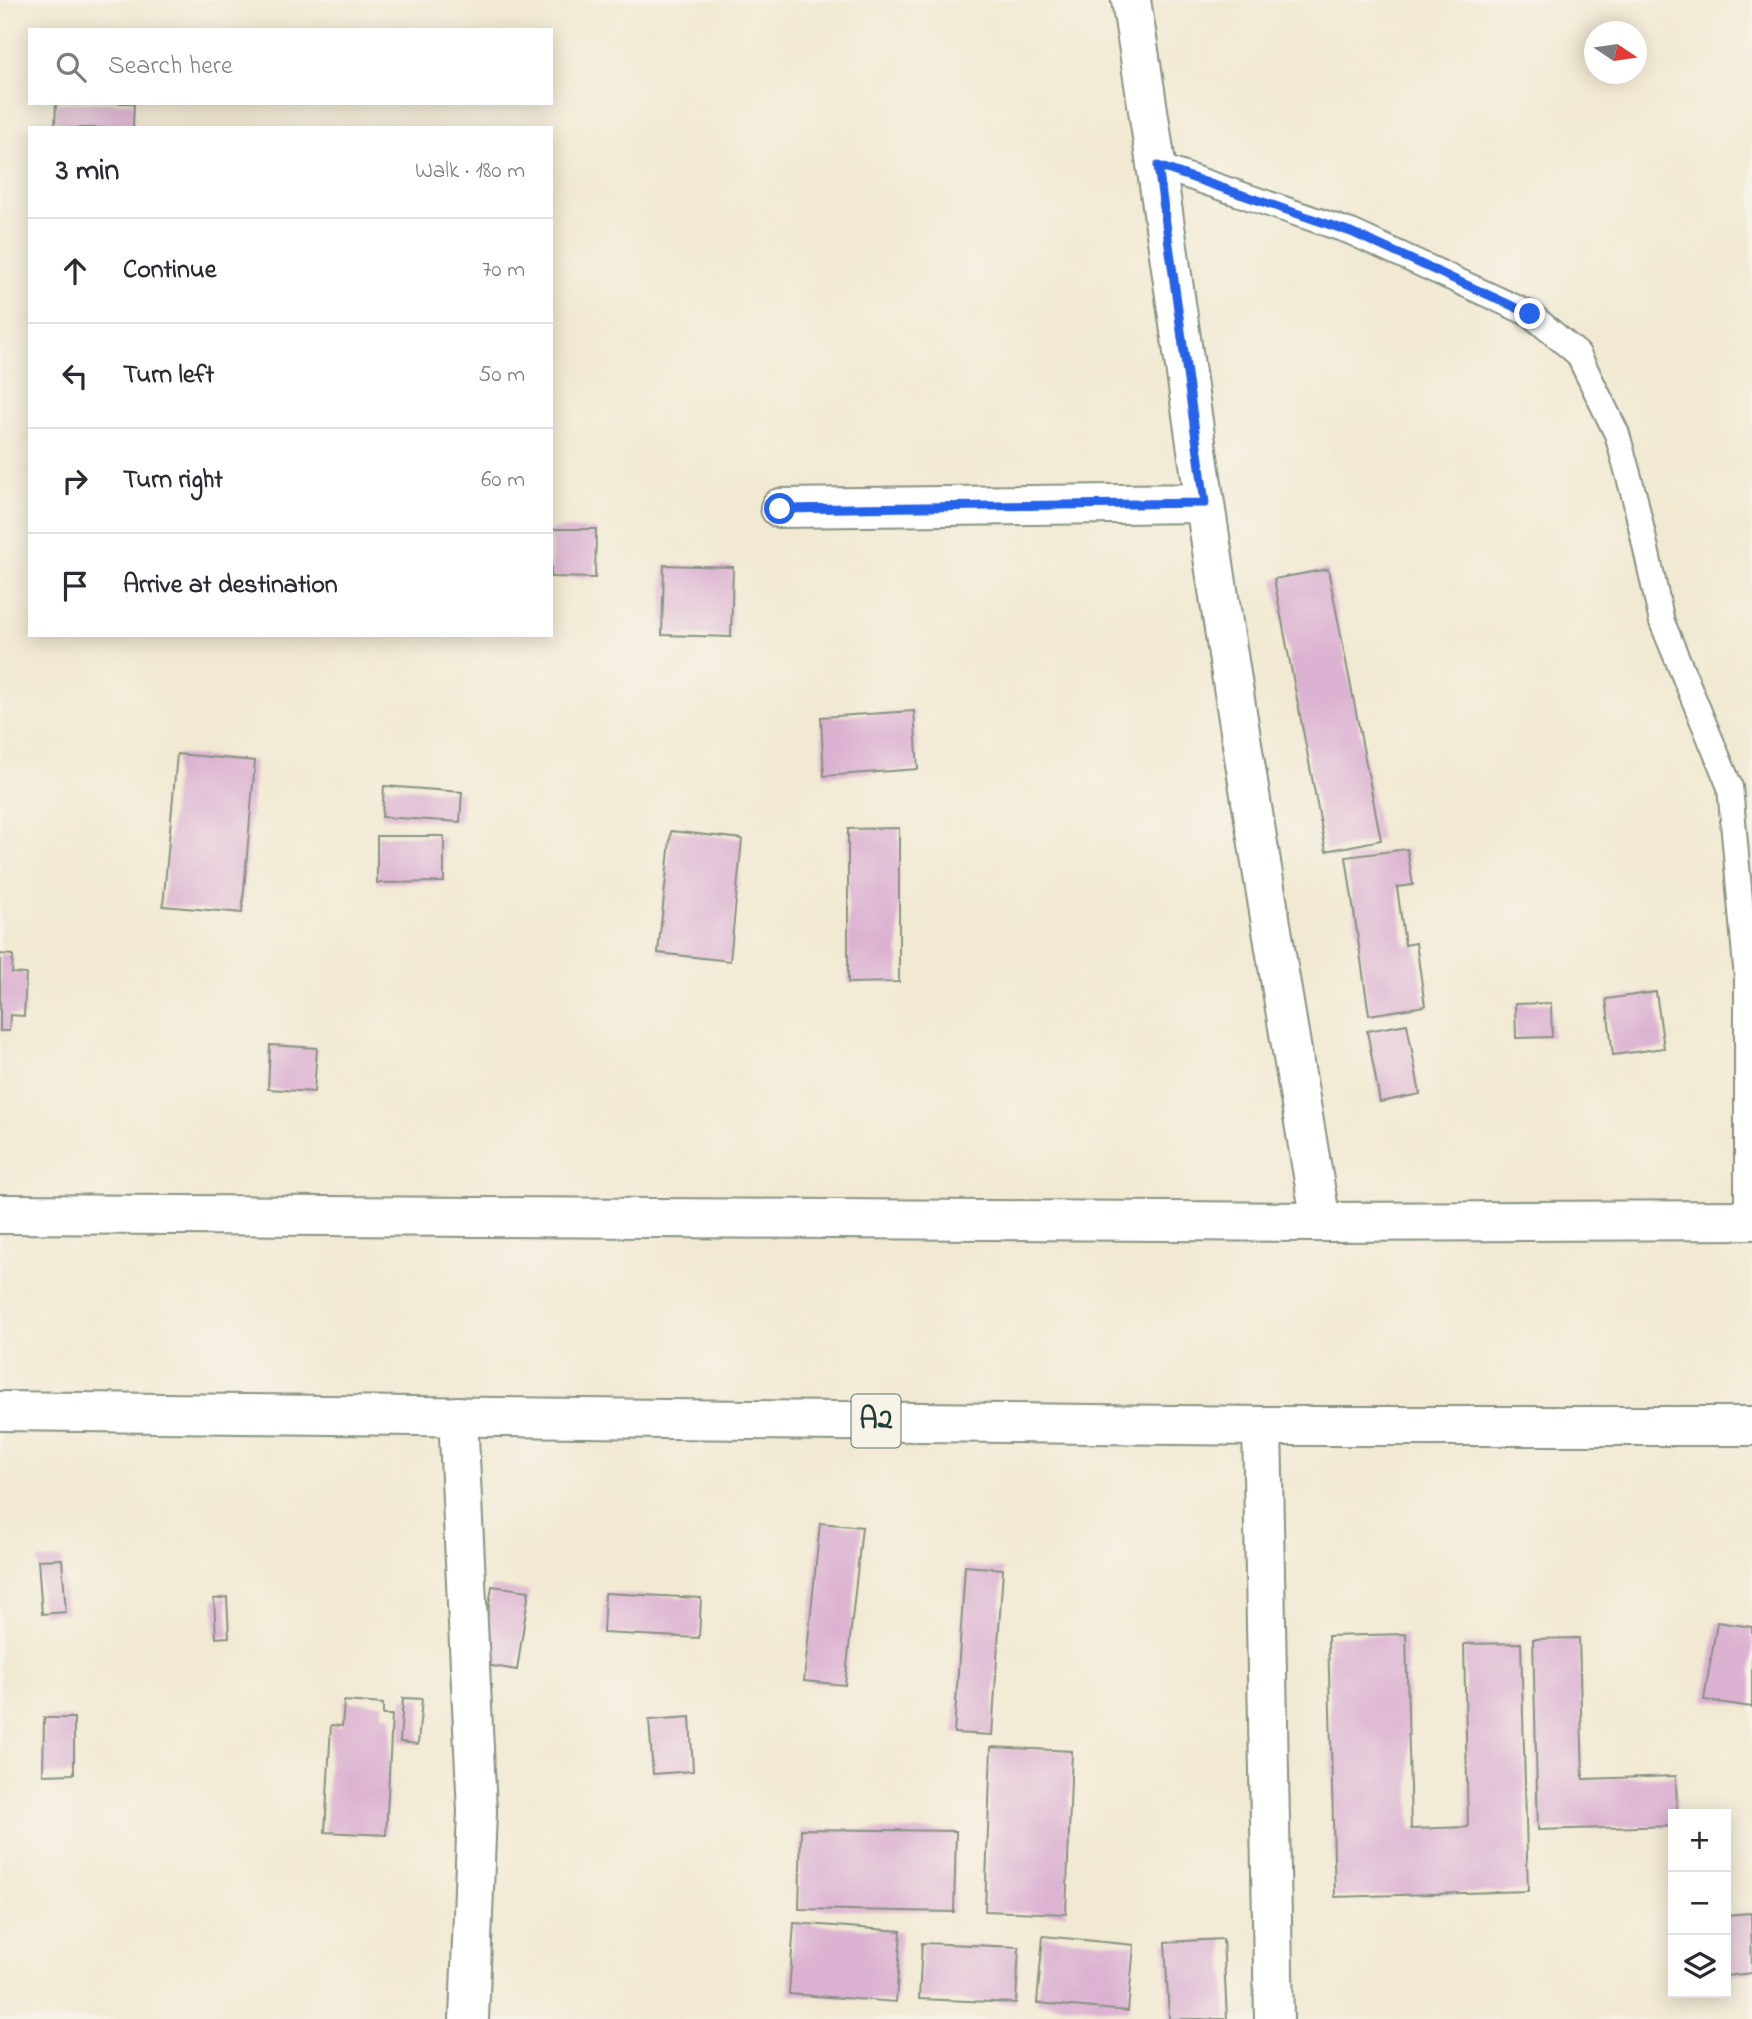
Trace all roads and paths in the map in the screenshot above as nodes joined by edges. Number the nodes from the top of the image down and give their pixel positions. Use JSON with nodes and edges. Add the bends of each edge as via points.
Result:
{"nodes":[{"id":1,"x":1131,"y":0,"type":"edge"},
{"id":2,"x":1158,"y":166,"type":"junction"},
{"id":3,"x":1205,"y":503,"type":"junction"},
{"id":4,"x":780,"y":509,"type":"dead end"},
{"id":5,"x":0,"y":1214,"type":"edge"},
{"id":6,"x":1749,"y":1220,"type":"edge"},
{"id":7,"x":1321,"y":1222,"type":"junction"},
{"id":8,"x":0,"y":1411,"type":"edge"},
{"id":9,"x":458,"y":1416,"type":"junction"},
{"id":10,"x":1262,"y":1426,"type":"junction"},
{"id":11,"x":1752,"y":1426,"type":"edge"},
{"id":12,"x":469,"y":2019,"type":"edge"},
{"id":13,"x":1274,"y":2019,"type":"edge"}],
"edges":[{"from":1,"to":2,"type":"main road"},
{"from":2,"to":3,"type":"main road"},
{"from":2,"to":6,"type":"lane","via":[[1351,232],[1530,314],[1578,354],[1618,434],[1662,622],[1730,787],[1747,979]]},
{"from":3,"to":4,"type":"main road"},
{"from":3,"to":7,"type":"main road"},
{"from":5,"to":7,"type":"main road"},
{"from":6,"to":7,"type":"main road"},
{"from":8,"to":9,"type":"main road","number":"A2"},
{"from":9,"to":10,"type":"main road","number":"A2"},
{"from":9,"to":12,"type":"main road","via":[[477,1811]]},
{"from":10,"to":11,"type":"main road","number":"A2"},
{"from":10,"to":13,"type":"main road"}]}
